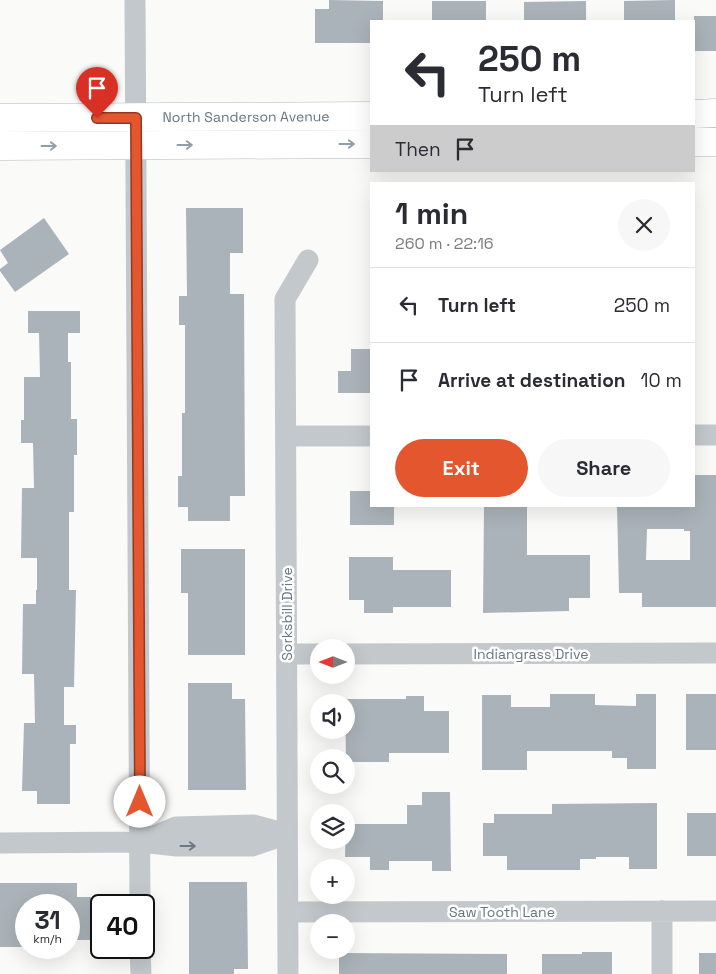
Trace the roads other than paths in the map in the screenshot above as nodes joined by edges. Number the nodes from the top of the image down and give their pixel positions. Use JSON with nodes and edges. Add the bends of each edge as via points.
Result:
{"nodes":[{"id":1,"x":135,"y":0,"type":"edge"},
{"id":2,"x":716,"y":113,"type":"edge"},
{"id":3,"x":695,"y":114,"type":"edge"},
{"id":4,"x":370,"y":116,"type":"edge"},
{"id":5,"x":0,"y":118,"type":"edge"},
{"id":6,"x":136,"y":118,"type":"junction"},
{"id":7,"x":695,"y":142,"type":"edge"},
{"id":8,"x":716,"y":142,"type":"edge"},
{"id":9,"x":370,"y":144,"type":"edge"},
{"id":10,"x":136,"y":145,"type":"junction"},
{"id":11,"x":0,"y":146,"type":"edge"},
{"id":12,"x":308,"y":260,"type":"dead end"},
{"id":13,"x":695,"y":435,"type":"edge"},
{"id":14,"x":716,"y":435,"type":"edge"},
{"id":15,"x":286,"y":436,"type":"junction"},
{"id":16,"x":370,"y":436,"type":"edge"},
{"id":17,"x":716,"y":653,"type":"edge"},
{"id":18,"x":287,"y":654,"type":"junction"},
{"id":19,"x":310,"y":654,"type":"edge"},
{"id":20,"x":355,"y":654,"type":"edge"},
{"id":21,"x":287,"y":834,"type":"junction"},
{"id":22,"x":140,"y":842,"type":"junction"},
{"id":23,"x":0,"y":844,"type":"edge"},
{"id":24,"x":140,"y":894,"type":"edge"},
{"id":25,"x":662,"y":911,"type":"junction"},
{"id":26,"x":716,"y":911,"type":"edge"},
{"id":27,"x":288,"y":912,"type":"junction"},
{"id":28,"x":140,"y":959,"type":"edge"},
{"id":29,"x":141,"y":974,"type":"edge"},
{"id":30,"x":288,"y":974,"type":"edge"},
{"id":31,"x":662,"y":974,"type":"edge"}],
"edges":[{"from":1,"to":6,"type":"street"},
{"from":2,"to":3,"type":"highway"},
{"from":4,"to":6,"type":"highway","name":"North Sanderson Avenue"},
{"from":5,"to":6,"type":"highway","name":"North Sanderson Avenue"},
{"from":6,"to":10,"type":"street"},
{"from":7,"to":8,"type":"highway"},
{"from":10,"to":9,"type":"highway","name":"North Sanderson Avenue","one_way":true},
{"from":11,"to":10,"type":"highway","name":"North Sanderson Avenue","one_way":true},
{"from":10,"to":22,"type":"street"},
{"from":12,"to":15,"type":"street","name":"Sorksbill Drive","via":[[286,299]]},
{"from":13,"to":14,"type":"street"},
{"from":15,"to":16,"type":"street"},
{"from":15,"to":18,"type":"street","name":"Sorksbill Drive"},
{"from":17,"to":20,"type":"street","name":"Indiangrass Drive"},
{"from":18,"to":19,"type":"street"},
{"from":18,"to":21,"type":"street","name":"Sorksbill Drive"},
{"from":21,"to":22,"type":"street","via":[[252,846],[177,846]]},
{"from":21,"to":27,"type":"street","name":"Sorksbill Drive"},
{"from":22,"to":23,"type":"street"},
{"from":22,"to":24,"type":"street"},
{"from":25,"to":26,"type":"street","name":"Saw Tooth Lane"},
{"from":25,"to":27,"type":"street","name":"Saw Tooth Lane"},
{"from":25,"to":31,"type":"street"},
{"from":27,"to":30,"type":"street","name":"Sorksbill Drive"},
{"from":28,"to":29,"type":"street"}]}
